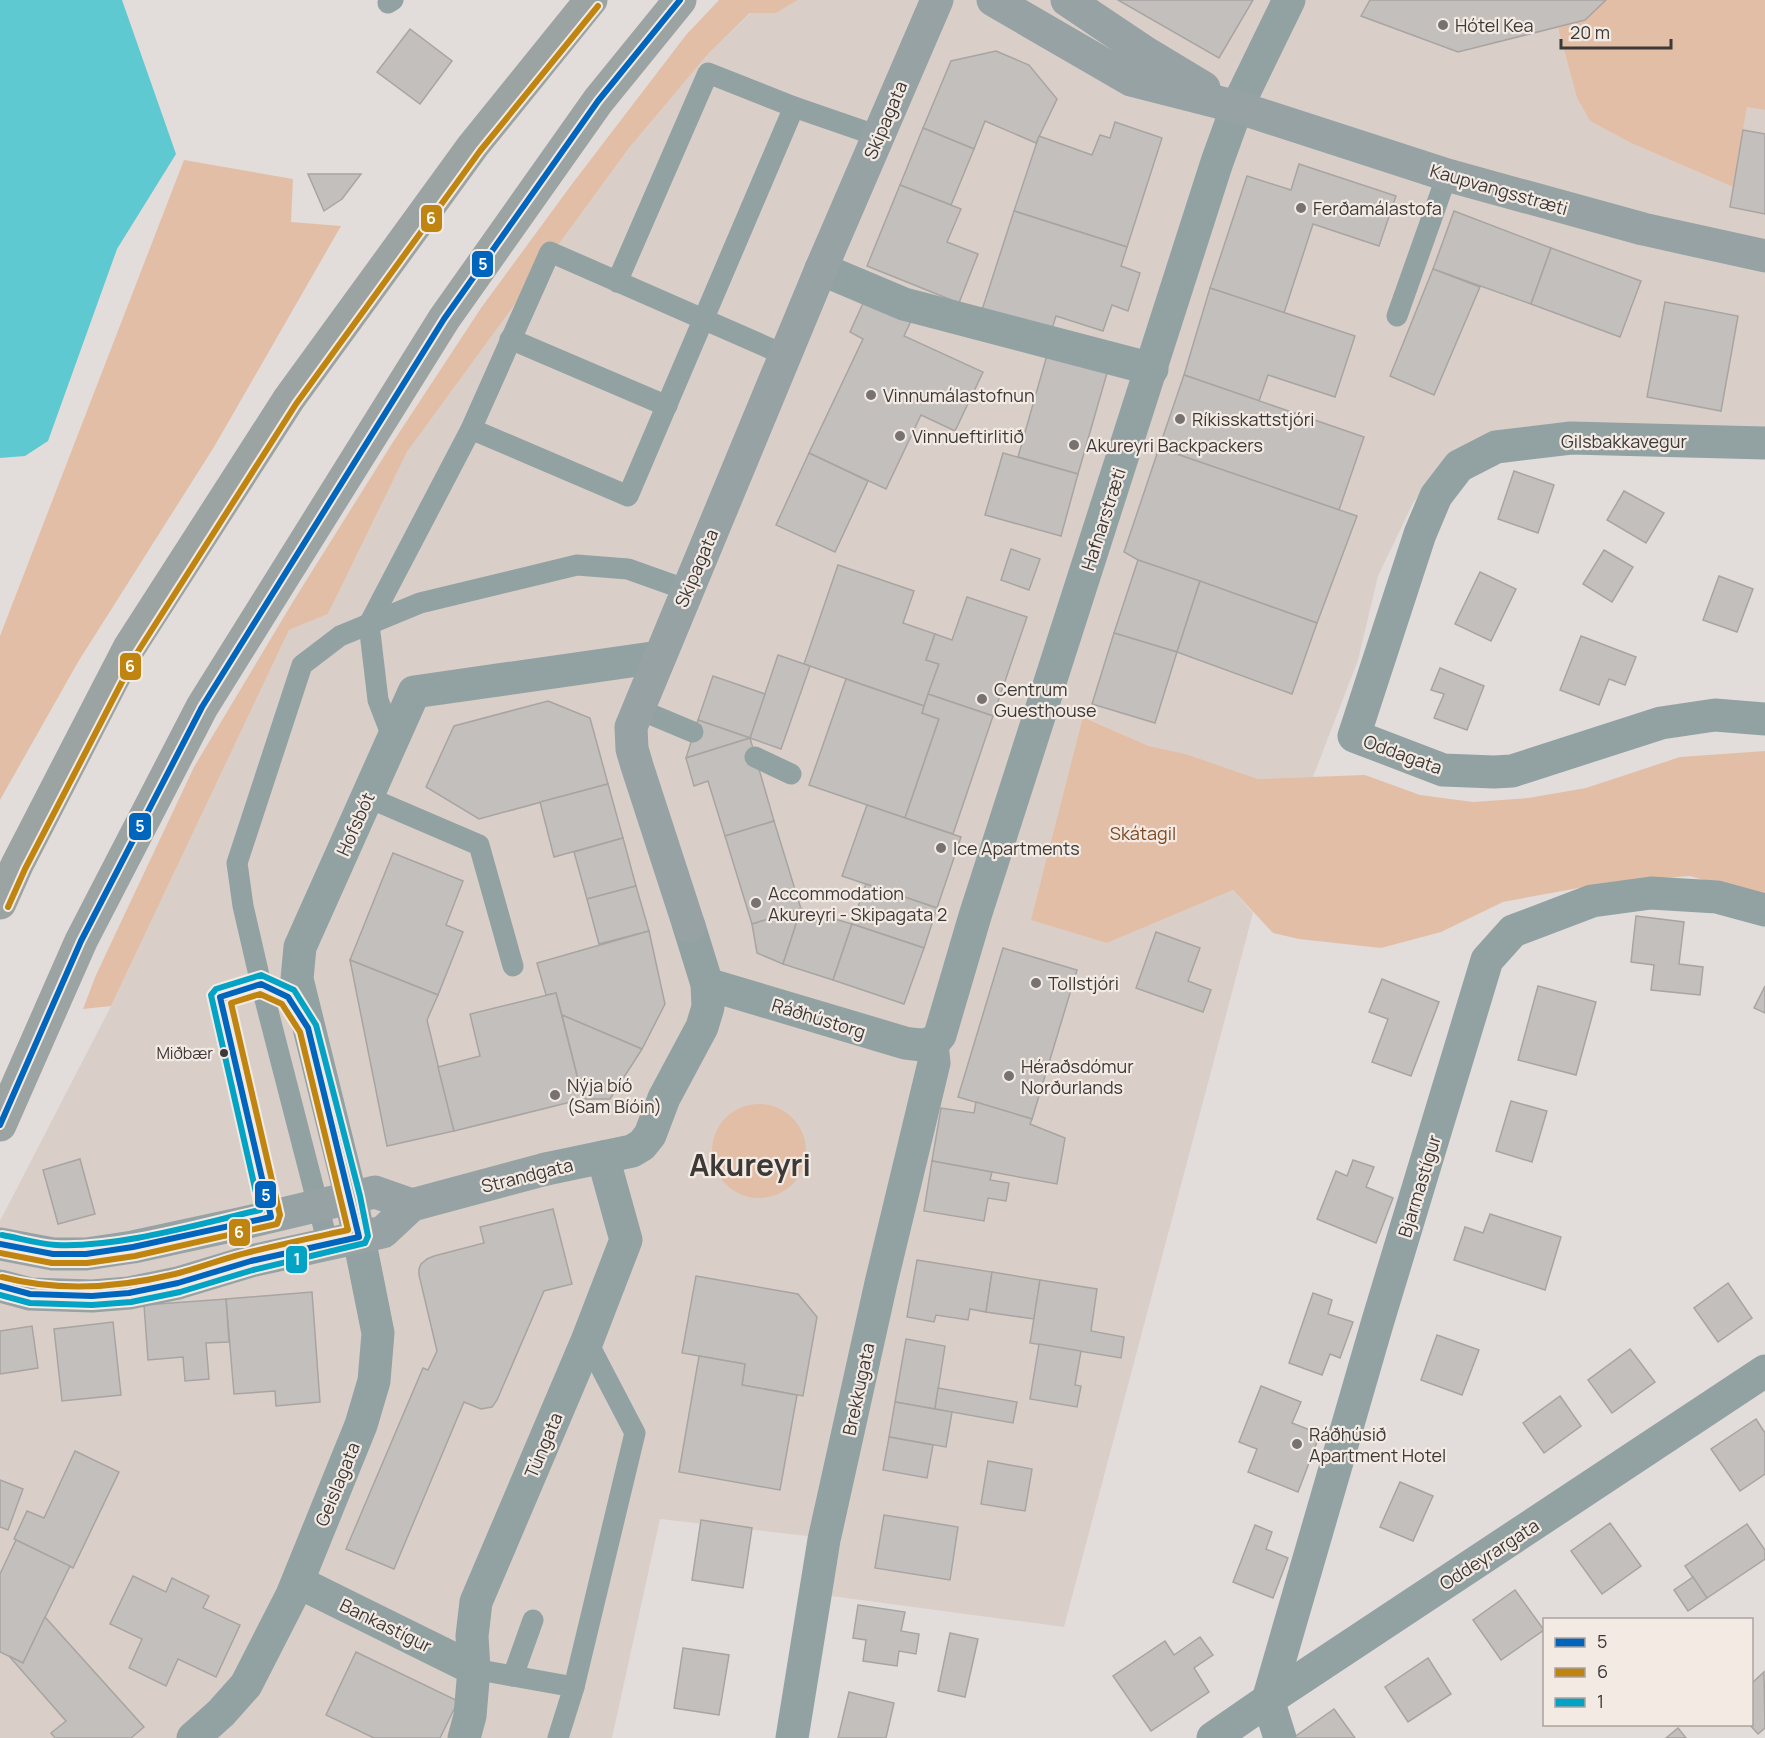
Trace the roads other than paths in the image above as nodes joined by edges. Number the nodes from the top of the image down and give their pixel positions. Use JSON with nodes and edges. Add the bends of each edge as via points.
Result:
{"nodes":[{"id":1,"x":591,"y":0,"type":"edge"},
{"id":2,"x":680,"y":0,"type":"edge"},
{"id":3,"x":937,"y":0,"type":"edge"},
{"id":4,"x":993,"y":0,"type":"edge"},
{"id":5,"x":1067,"y":0,"type":"edge"},
{"id":6,"x":1288,"y":0,"type":"edge"},
{"id":7,"x":794,"y":106,"type":"junction"},
{"id":8,"x":1237,"y":107,"type":"junction"},
{"id":9,"x":878,"y":136,"type":"junction"},
{"id":10,"x":1447,"y":175,"type":"junction"},
{"id":11,"x":1765,"y":256,"type":"edge"},
{"id":12,"x":821,"y":269,"type":"junction"},
{"id":13,"x":617,"y":282,"type":"junction"},
{"id":14,"x":1397,"y":316,"type":"dead end"},
{"id":15,"x":703,"y":319,"type":"junction"},
{"id":16,"x":510,"y":339,"type":"junction"},
{"id":17,"x":785,"y":355,"type":"junction"},
{"id":18,"x":1152,"y":369,"type":"junction"},
{"id":19,"x":667,"y":406,"type":"junction"},
{"id":20,"x":471,"y":429,"type":"junction"},
{"id":21,"x":1765,"y":443,"type":"edge"},
{"id":22,"x":1420,"y":534,"type":"joint"},
{"id":23,"x":687,"y":590,"type":"junction"},
{"id":24,"x":369,"y":624,"type":"junction"},
{"id":25,"x":659,"y":657,"type":"junction"},
{"id":26,"x":638,"y":709,"type":"junction"},
{"id":27,"x":1765,"y":719,"type":"edge"},
{"id":28,"x":693,"y":732,"type":"dead end"},
{"id":29,"x":393,"y":739,"type":"junction"},
{"id":30,"x":755,"y":757,"type":"dead end"},
{"id":31,"x":791,"y":774,"type":"dead end"},
{"id":32,"x":367,"y":796,"type":"junction"},
{"id":33,"x":0,"y":903,"type":"edge"},
{"id":34,"x":1765,"y":910,"type":"edge"},
{"id":35,"x":513,"y":966,"type":"dead end"},
{"id":36,"x":261,"y":984,"type":"junction"},
{"id":37,"x":707,"y":984,"type":"junction"},
{"id":38,"x":308,"y":1029,"type":"junction"},
{"id":39,"x":932,"y":1043,"type":"junction"},
{"id":40,"x":0,"y":1125,"type":"edge"},
{"id":41,"x":642,"y":1145,"type":"joint"},
{"id":42,"x":603,"y":1157,"type":"junction"},
{"id":43,"x":351,"y":1198,"type":"junction"},
{"id":44,"x":319,"y":1205,"type":"junction"},
{"id":45,"x":412,"y":1205,"type":"junction"},
{"id":46,"x":271,"y":1217,"type":"junction"},
{"id":47,"x":344,"y":1240,"type":"junction"},
{"id":48,"x":0,"y":1244,"type":"edge"},
{"id":49,"x":0,"y":1286,"type":"edge"},
{"id":50,"x":587,"y":1341,"type":"junction"},
{"id":51,"x":1765,"y":1371,"type":"edge"},
{"id":52,"x":297,"y":1582,"type":"junction"},
{"id":53,"x":533,"y":1620,"type":"dead end"},
{"id":54,"x":474,"y":1669,"type":"junction"},
{"id":55,"x":513,"y":1676,"type":"junction"},
{"id":56,"x":574,"y":1687,"type":"junction"},
{"id":57,"x":1268,"y":1700,"type":"junction"},
{"id":58,"x":194,"y":1738,"type":"edge"},
{"id":59,"x":464,"y":1738,"type":"edge"},
{"id":60,"x":558,"y":1738,"type":"edge"},
{"id":61,"x":792,"y":1738,"type":"edge"},
{"id":62,"x":1214,"y":1738,"type":"edge"},
{"id":63,"x":1280,"y":1738,"type":"edge"}],
"edges":[{"from":1,"to":33,"type":"highway","via":[[473,146],[289,399],[129,648]]},
{"from":2,"to":40,"type":"highway","via":[[598,101],[444,319],[202,707],[81,941]]},
{"from":3,"to":9,"type":"street","name":"Skipagata"},
{"from":4,"to":8,"type":"street","name":"Kaupvangsstræti","via":[[1131,80]]},
{"from":5,"to":8,"type":"street","name":"Kaupvangsstræti"},
{"from":6,"to":8,"type":"street","name":"Hafnarstræti"},
{"from":7,"to":9,"type":"lane"},
{"from":7,"to":13,"type":"lane","via":[[708,72]]},
{"from":7,"to":15,"type":"lane"},
{"from":8,"to":10,"type":"street","name":"Kaupvangsstræti"},
{"from":8,"to":18,"type":"street","name":"Hafnarstræti"},
{"from":9,"to":12,"type":"street","name":"Skipagata"},
{"from":10,"to":11,"type":"street","name":"Kaupvangsstræti","via":[[1644,229]]},
{"from":10,"to":14,"type":"lane"},
{"from":12,"to":17,"type":"street","name":"Skipagata"},
{"from":12,"to":18,"type":"street","via":[[904,304]]},
{"from":13,"to":15,"type":"lane"},
{"from":13,"to":16,"type":"lane","via":[[550,252]]},
{"from":15,"to":17,"type":"lane"},
{"from":15,"to":19,"type":"lane"},
{"from":16,"to":19,"type":"lane"},
{"from":16,"to":20,"type":"lane"},
{"from":17,"to":23,"type":"street","name":"Skipagata"},
{"from":18,"to":39,"type":"street","name":"Hafnarstræti","via":[[975,916],[945,1026]]},
{"from":19,"to":20,"type":"lane","via":[[628,496]]},
{"from":20,"to":24,"type":"lane"},
{"from":21,"to":22,"type":"street","name":"Gilsbakkavegur","via":[[1571,438],[1496,447],[1459,466],[1436,496]]},
{"from":22,"to":27,"type":"street","name":"Oddagata","via":[[1354,736],[1443,770],[1494,772],[1512,771],[1661,723],[1715,715]]},
{"from":23,"to":24,"type":"lane","via":[[628,569],[577,565],[420,603]]},
{"from":23,"to":25,"type":"street","name":"Skipagata"},
{"from":24,"to":29,"type":"lane","via":[[378,700]]},
{"from":24,"to":36,"type":"lane","via":[[340,636],[302,664],[237,863]]},
{"from":25,"to":26,"type":"street","name":"Skipagata"},
{"from":25,"to":29,"type":"street","name":"Hofsbót","via":[[414,692]]},
{"from":26,"to":28,"type":"lane"},
{"from":26,"to":37,"type":"street","name":"Skipagata","via":[[631,727],[632,749]]},
{"from":29,"to":32,"type":"street","name":"Hofsbót"},
{"from":30,"to":31,"type":"lane"},
{"from":32,"to":35,"type":"lane","via":[[479,844]]},
{"from":32,"to":38,"type":"street","name":"Hofsbót","via":[[300,947],[297,979]]},
{"from":34,"to":57,"type":"street","name":"Bjarmastígur","via":[[1716,897],[1651,892],[1592,901],[1513,931],[1487,960]]},
{"from":36,"to":38,"type":"lane","via":[[288,997]]},
{"from":36,"to":44,"type":"lane"},
{"from":36,"to":46,"type":"lane","via":[[220,998]]},
{"from":37,"to":39,"type":"street","name":"Ráðhústorg","via":[[894,1040],[921,1046]]},
{"from":37,"to":41,"type":"street","name":"Skipagata","via":[[708,1007],[702,1027]]},
{"from":38,"to":43,"type":"street","name":"Hofsbót"},
{"from":39,"to":61,"type":"street","name":"Brekkugata","via":[[934,1063],[824,1540]]},
{"from":41,"to":42,"type":"street","name":"Strandgata"},
{"from":42,"to":45,"type":"street","name":"Strandgata"},
{"from":42,"to":50,"type":"street","name":"Túngata","via":[[626,1240]]},
{"from":43,"to":44,"type":"street"},
{"from":43,"to":45,"type":"street","via":[[375,1192]]},
{"from":43,"to":47,"type":"street","name":"Geislagata"},
{"from":44,"to":46,"type":"street"},
{"from":44,"to":47,"type":"lane"},
{"from":45,"to":47,"type":"street","name":"Strandgata","via":[[383,1232]]},
{"from":46,"to":48,"type":"street","via":[[86,1254],[53,1254]]},
{"from":47,"to":49,"type":"street","name":"Strandgata","via":[[129,1293],[30,1294]]},
{"from":47,"to":52,"type":"street","name":"Geislagata","via":[[378,1333],[374,1381],[361,1425]]},
{"from":50,"to":54,"type":"street","name":"Túngata","via":[[476,1602]]},
{"from":50,"to":56,"type":"lane","via":[[635,1433]]},
{"from":51,"to":57,"type":"street","name":"Oddeyrargata"},
{"from":52,"to":54,"type":"street","name":"Bankastígur"},
{"from":52,"to":58,"type":"street","name":"Geislagata","via":[[246,1685]]},
{"from":53,"to":55,"type":"lane"},
{"from":54,"to":55,"type":"lane"},
{"from":54,"to":59,"type":"street","name":"Túngata"},
{"from":55,"to":56,"type":"lane"},
{"from":56,"to":60,"type":"lane"},
{"from":57,"to":62,"type":"street","name":"Oddeyrargata"},
{"from":57,"to":63,"type":"street"}]}
